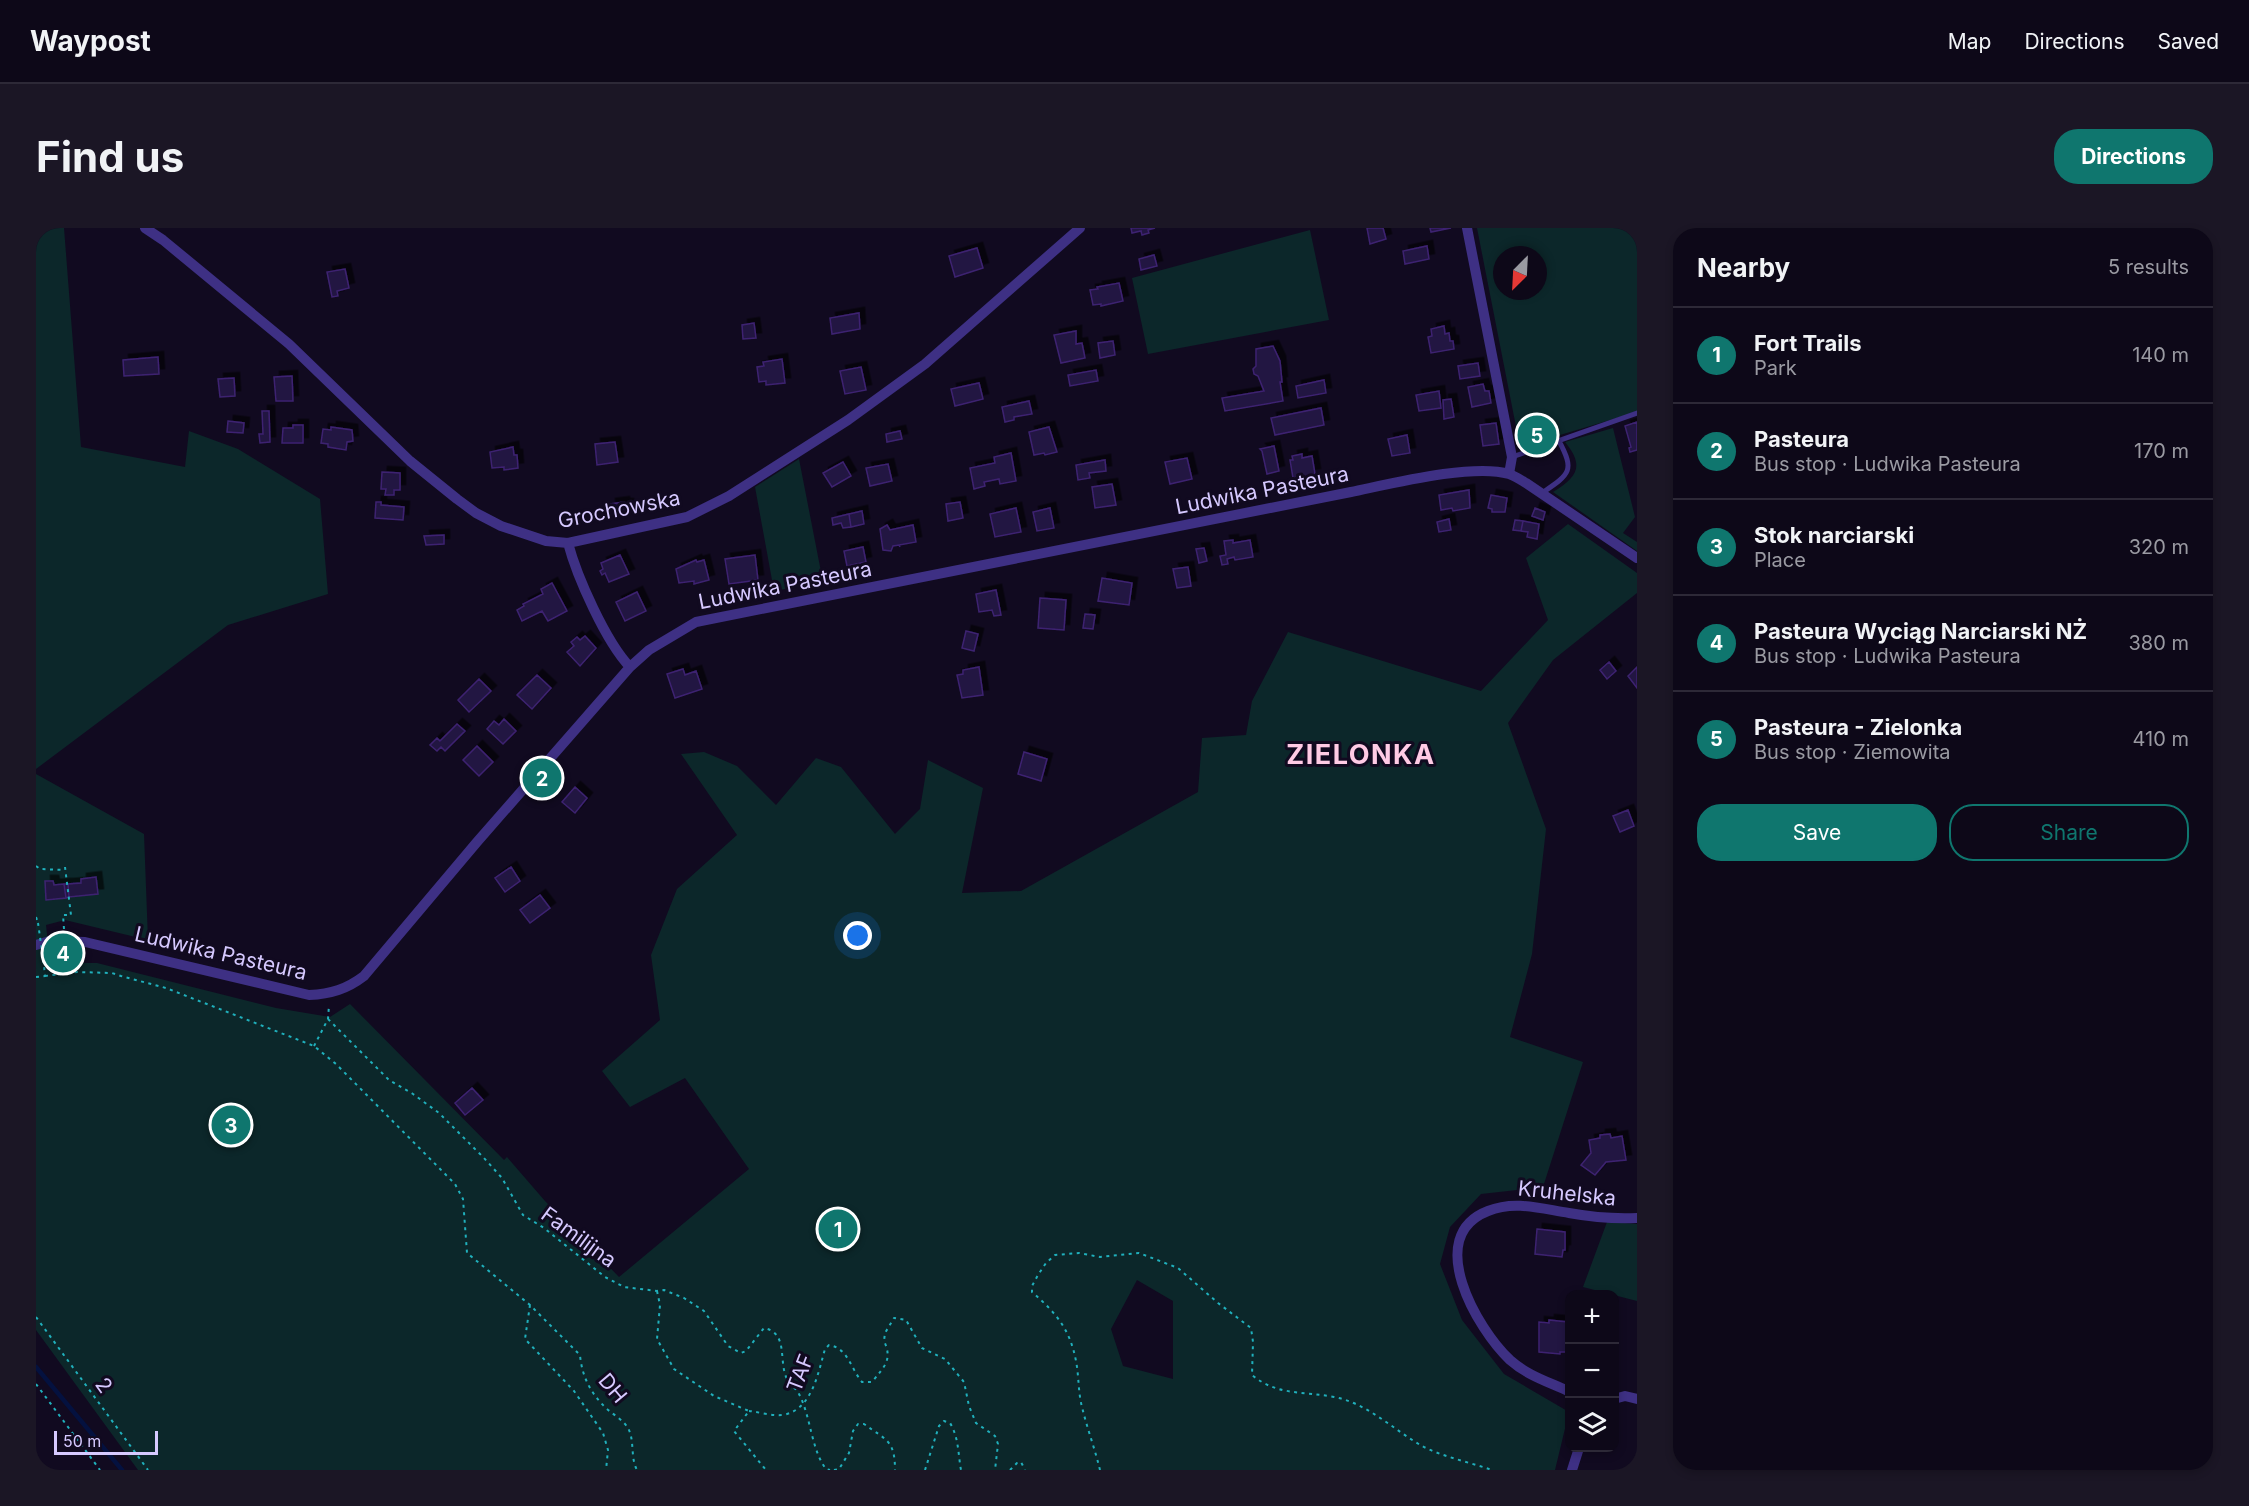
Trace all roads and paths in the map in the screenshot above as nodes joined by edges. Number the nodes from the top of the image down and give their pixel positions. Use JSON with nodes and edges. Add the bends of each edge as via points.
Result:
{"nodes":[{"id":1,"x":145,"y":228,"type":"edge"},
{"id":2,"x":1080,"y":228,"type":"edge"},
{"id":3,"x":1467,"y":228,"type":"edge"},
{"id":4,"x":1637,"y":414,"type":"edge"},
{"id":5,"x":1558,"y":441,"type":"junction"},
{"id":6,"x":1512,"y":457,"type":"junction"},
{"id":7,"x":1509,"y":474,"type":"junction"},
{"id":8,"x":1542,"y":493,"type":"junction"},
{"id":9,"x":568,"y":543,"type":"junction"},
{"id":10,"x":1637,"y":558,"type":"edge"},
{"id":11,"x":630,"y":667,"type":"junction"},
{"id":12,"x":36,"y":866,"type":"edge"},
{"id":13,"x":70,"y":913,"type":"dead end"},
{"id":14,"x":36,"y":917,"type":"edge"},
{"id":15,"x":36,"y":945,"type":"edge"},
{"id":16,"x":45,"y":976,"type":"junction"},
{"id":17,"x":36,"y":977,"type":"edge"},
{"id":18,"x":331,"y":993,"type":"junction"},
{"id":19,"x":328,"y":1019,"type":"junction"},
{"id":20,"x":314,"y":1046,"type":"junction"},
{"id":21,"x":1637,"y":1218,"type":"edge"},
{"id":22,"x":657,"y":1291,"type":"junction"},
{"id":23,"x":530,"y":1305,"type":"junction"},
{"id":24,"x":36,"y":1317,"type":"edge"},
{"id":25,"x":36,"y":1384,"type":"edge"},
{"id":26,"x":1565,"y":1390,"type":"edge"},
{"id":27,"x":1618,"y":1398,"type":"edge"},
{"id":28,"x":1637,"y":1399,"type":"edge"},
{"id":29,"x":803,"y":1405,"type":"junction"},
{"id":30,"x":749,"y":1411,"type":"junction"},
{"id":31,"x":1578,"y":1452,"type":"edge"},
{"id":32,"x":100,"y":1470,"type":"edge"},
{"id":33,"x":148,"y":1470,"type":"edge"},
{"id":34,"x":606,"y":1470,"type":"edge"},
{"id":35,"x":637,"y":1470,"type":"edge"},
{"id":36,"x":766,"y":1470,"type":"edge"},
{"id":37,"x":832,"y":1470,"type":"edge"},
{"id":38,"x":895,"y":1470,"type":"edge"},
{"id":39,"x":926,"y":1470,"type":"edge"},
{"id":40,"x":961,"y":1470,"type":"edge"},
{"id":41,"x":995,"y":1470,"type":"edge"},
{"id":42,"x":1010,"y":1470,"type":"edge"},
{"id":43,"x":1025,"y":1470,"type":"edge"},
{"id":44,"x":1100,"y":1470,"type":"edge"},
{"id":45,"x":1492,"y":1470,"type":"edge"},
{"id":46,"x":1572,"y":1470,"type":"edge"}],
"edges":[{"from":1,"to":9,"type":"street","name":"Grochowska","via":[[290,344],[410,461],[457,499],[494,524],[519,534]]},
{"from":2,"to":9,"type":"street","name":"Grochowska","via":[[924,364],[848,420],[738,491],[687,517]]},
{"from":3,"to":6,"type":"street"},
{"from":4,"to":5,"type":"lane"},
{"from":5,"to":6,"type":"lane"},
{"from":5,"to":8,"type":"lane","via":[[1569,459],[1569,469]]},
{"from":6,"to":7,"type":"street"},
{"from":7,"to":8,"type":"street","name":"Ludwika Pasteura"},
{"from":7,"to":11,"type":"street","name":"Ludwika Pasteura","via":[[1482,471],[1414,480],[696,622],[649,650]]},
{"from":8,"to":10,"type":"street","name":"Ludwika Pasteura"},
{"from":9,"to":11,"type":"street","via":[[575,567],[618,654]]},
{"from":11,"to":18,"type":"street","name":"Ludwika Pasteura","via":[[364,976]]},
{"from":12,"to":13,"type":"path","via":[[65,868]]},
{"from":14,"to":16,"type":"path","bridge":true},
{"from":15,"to":18,"type":"street","name":"Ludwika Pasteura","via":[[51,941],[85,942],[309,995]]},
{"from":16,"to":17,"type":"path"},
{"from":16,"to":20,"type":"path","via":[[112,973],[166,988]]},
{"from":18,"to":19,"type":"path"},
{"from":19,"to":20,"type":"path"},
{"from":19,"to":22,"type":"path","name":"Familijna","via":[[388,1080],[438,1113],[484,1158],[502,1178],[523,1215],[605,1277],[624,1287]]},
{"from":20,"to":23,"type":"path","name":"DH","via":[[455,1184],[463,1199],[467,1253]]},
{"from":21,"to":26,"type":"street","name":"Kruhelska","via":[[1509,1205],[1488,1211],[1466,1227],[1457,1259],[1460,1277],[1488,1334],[1532,1376]]},
{"from":22,"to":29,"type":"path","name":"Familijna","via":[[674,1294],[704,1311],[728,1346],[741,1353],[747,1351],[764,1328],[772,1329],[778,1335],[787,1379]]},
{"from":22,"to":30,"type":"path","name":"TAF","via":[[657,1339],[674,1369],[714,1396]]},
{"from":23,"to":34,"type":"path","via":[[525,1339],[574,1392],[603,1433],[609,1450]]},
{"from":23,"to":35,"type":"path","name":"DH","via":[[580,1355],[589,1388],[627,1427]]},
{"from":24,"to":33,"type":"path","name":"2"},
{"from":25,"to":32,"type":"path"},
{"from":27,"to":28,"type":"street"},
{"from":29,"to":30,"type":"path","name":"TAF","via":[[779,1415]]},
{"from":29,"to":37,"type":"path","name":"Familijna","via":[[821,1462]]},
{"from":29,"to":41,"type":"path","name":"TAF","via":[[825,1348],[836,1346],[862,1382],[872,1382],[887,1361],[889,1351],[884,1341],[889,1324],[894,1317],[906,1320],[922,1348],[945,1359],[964,1382],[976,1423],[995,1436],[998,1444]]},
{"from":30,"to":36,"type":"path","via":[[734,1431]]},
{"from":31,"to":46,"type":"street"},
{"from":37,"to":38,"type":"path","name":"Familijna","via":[[838,1469],[849,1453],[858,1424],[864,1424],[892,1446]]},
{"from":39,"to":40,"type":"path","via":[[944,1421],[953,1428]]},
{"from":42,"to":43,"type":"path","via":[[1021,1462]]},
{"from":44,"to":45,"type":"path","via":[[1081,1405],[1077,1363],[1068,1331],[1032,1292],[1038,1275],[1055,1255],[1079,1253],[1100,1257],[1139,1252],[1178,1268],[1251,1328],[1252,1375],[1260,1382],[1272,1388],[1336,1397],[1423,1446]]}]}
